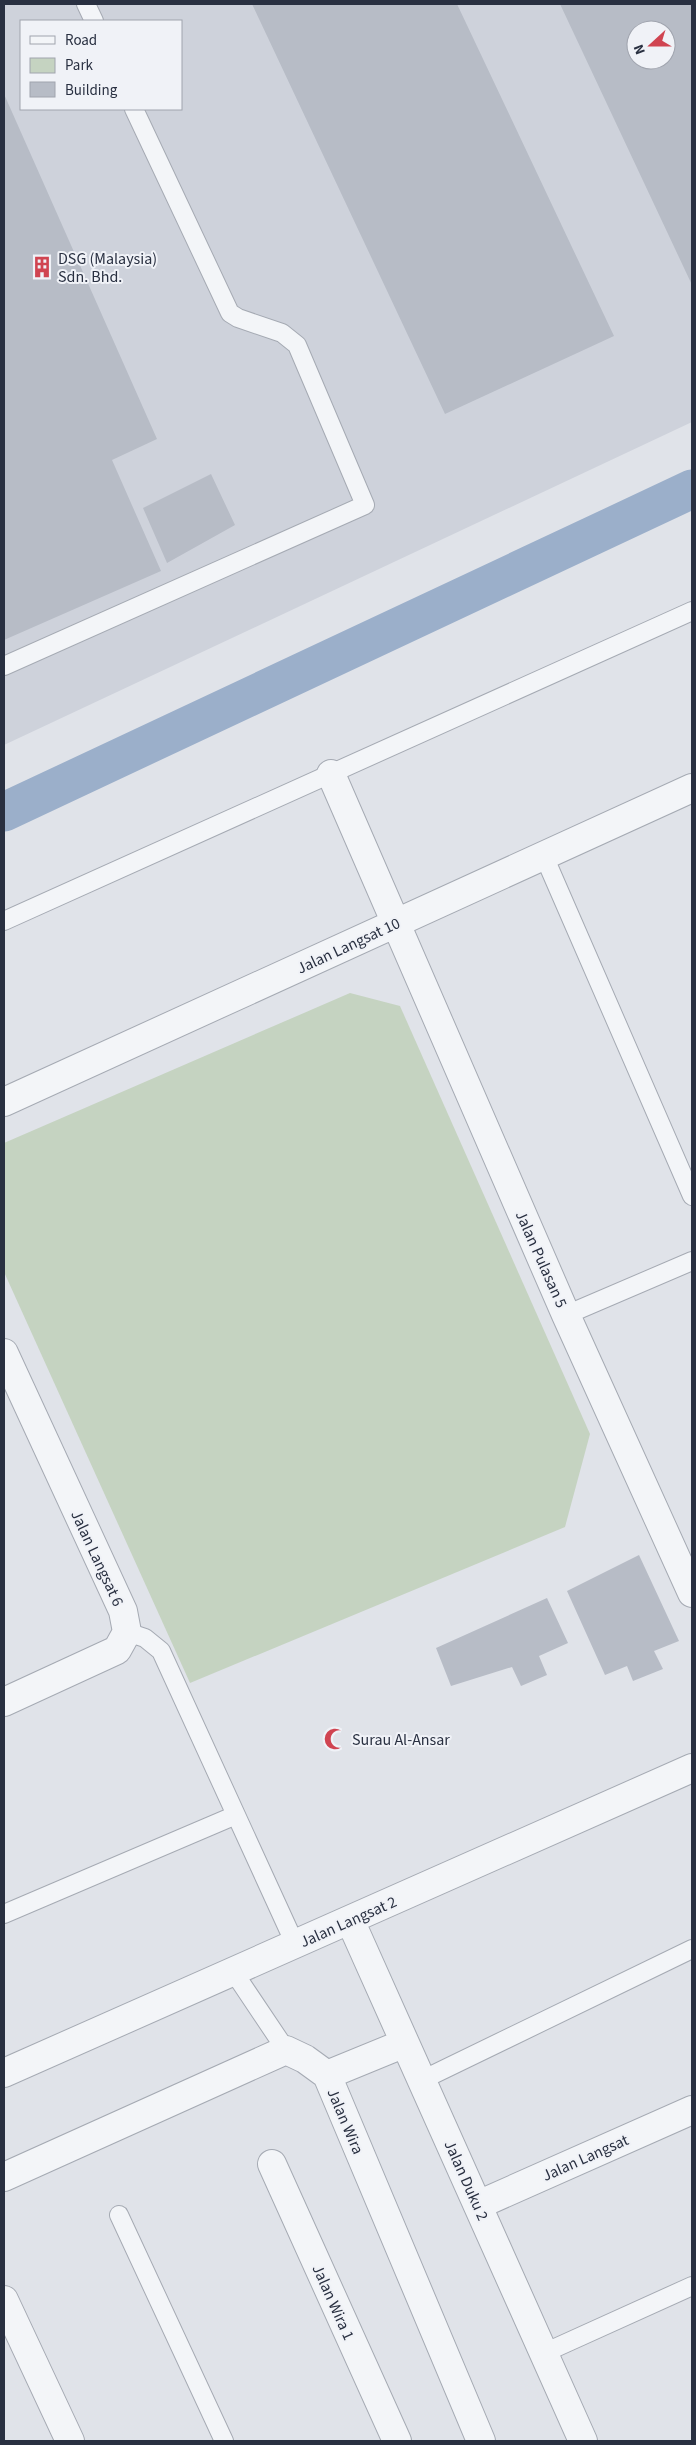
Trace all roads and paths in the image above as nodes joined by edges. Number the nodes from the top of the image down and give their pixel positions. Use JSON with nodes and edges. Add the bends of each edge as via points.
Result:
{"nodes":[{"id":1,"x":86,"y":4,"type":"edge"},
{"id":2,"x":94,"y":20,"type":"edge"},
{"id":3,"x":134,"y":110,"type":"edge"},
{"id":4,"x":692,"y":611,"type":"edge"},
{"id":5,"x":4,"y":666,"type":"edge"},
{"id":6,"x":331,"y":774,"type":"junction"},
{"id":7,"x":691,"y":792,"type":"edge"},
{"id":8,"x":544,"y":856,"type":"junction"},
{"id":9,"x":4,"y":921,"type":"edge"},
{"id":10,"x":395,"y":924,"type":"junction"},
{"id":11,"x":4,"y":1102,"type":"edge"},
{"id":12,"x":692,"y":1196,"type":"edge"},
{"id":13,"x":692,"y":1261,"type":"edge"},
{"id":14,"x":566,"y":1315,"type":"junction"},
{"id":15,"x":4,"y":1353,"type":"edge"},
{"id":16,"x":692,"y":1593,"type":"edge"},
{"id":17,"x":127,"y":1632,"type":"junction"},
{"id":18,"x":4,"y":1702,"type":"edge"},
{"id":19,"x":692,"y":1768,"type":"edge"},
{"id":20,"x":236,"y":1815,"type":"junction"},
{"id":21,"x":4,"y":1914,"type":"edge"},
{"id":22,"x":350,"y":1920,"type":"junction"},
{"id":23,"x":295,"y":1944,"type":"junction"},
{"id":24,"x":692,"y":1949,"type":"edge"},
{"id":25,"x":233,"y":1971,"type":"junction"},
{"id":26,"x":405,"y":2043,"type":"junction"},
{"id":27,"x":286,"y":2050,"type":"junction"},
{"id":28,"x":4,"y":2073,"type":"edge"},
{"id":29,"x":327,"y":2075,"type":"junction"},
{"id":30,"x":422,"y":2080,"type":"junction"},
{"id":31,"x":692,"y":2110,"type":"edge"},
{"id":32,"x":272,"y":2164,"type":"dead end"},
{"id":33,"x":4,"y":2177,"type":"edge"},
{"id":34,"x":478,"y":2205,"type":"junction"},
{"id":35,"x":119,"y":2215,"type":"dead end"},
{"id":36,"x":692,"y":2286,"type":"edge"},
{"id":37,"x":4,"y":2300,"type":"edge"},
{"id":38,"x":544,"y":2353,"type":"junction"},
{"id":39,"x":70,"y":2441,"type":"edge"},
{"id":40,"x":224,"y":2441,"type":"edge"},
{"id":41,"x":397,"y":2441,"type":"edge"},
{"id":42,"x":481,"y":2441,"type":"edge"},
{"id":43,"x":583,"y":2441,"type":"edge"}],
"edges":[{"from":1,"to":2,"type":"lane"},
{"from":3,"to":5,"type":"lane","via":[[230,312],[238,318],[282,333],[297,345],[365,506]]},
{"from":4,"to":6,"type":"lane"},
{"from":6,"to":9,"type":"lane"},
{"from":6,"to":10,"type":"street","name":"Jalan Pulasan 5"},
{"from":7,"to":8,"type":"street","name":"Jalan Langsat 10"},
{"from":8,"to":10,"type":"street","name":"Jalan Langsat 10"},
{"from":8,"to":12,"type":"lane"},
{"from":10,"to":11,"type":"street","name":"Jalan Langsat 10"},
{"from":10,"to":14,"type":"street","name":"Jalan Pulasan 5"},
{"from":13,"to":14,"type":"lane"},
{"from":14,"to":16,"type":"street","name":"Jalan Pulasan 5"},
{"from":15,"to":17,"type":"street","name":"Jalan Langsat 6","via":[[123,1611]]},
{"from":17,"to":18,"type":"street","via":[[118,1650]]},
{"from":17,"to":20,"type":"lane","via":[[145,1638],[160,1651]]},
{"from":19,"to":22,"type":"street","name":"Jalan Langsat 2"},
{"from":20,"to":21,"type":"lane"},
{"from":20,"to":23,"type":"lane"},
{"from":22,"to":23,"type":"street","name":"Jalan Langsat 2"},
{"from":22,"to":26,"type":"street","name":"Jalan Duku 2"},
{"from":23,"to":25,"type":"street","name":"Jalan Langsat 2"},
{"from":24,"to":30,"type":"lane"},
{"from":25,"to":27,"type":"lane"},
{"from":25,"to":28,"type":"street","name":"Jalan Langsat 2"},
{"from":26,"to":29,"type":"street"},
{"from":26,"to":30,"type":"street","name":"Jalan Duku 2"},
{"from":27,"to":29,"type":"street","name":"Jalan Wira","via":[[305,2058]]},
{"from":27,"to":33,"type":"street"},
{"from":29,"to":42,"type":"street","name":"Jalan Wira"},
{"from":30,"to":34,"type":"street","name":"Jalan Duku 2"},
{"from":31,"to":34,"type":"street","name":"Jalan Langsat"},
{"from":32,"to":41,"type":"street","name":"Jalan Wira 1"},
{"from":34,"to":38,"type":"street","name":"Jalan Duku 2"},
{"from":35,"to":40,"type":"lane"},
{"from":36,"to":38,"type":"lane"},
{"from":37,"to":39,"type":"street"},
{"from":38,"to":43,"type":"street","name":"Jalan Duku 2"}]}
